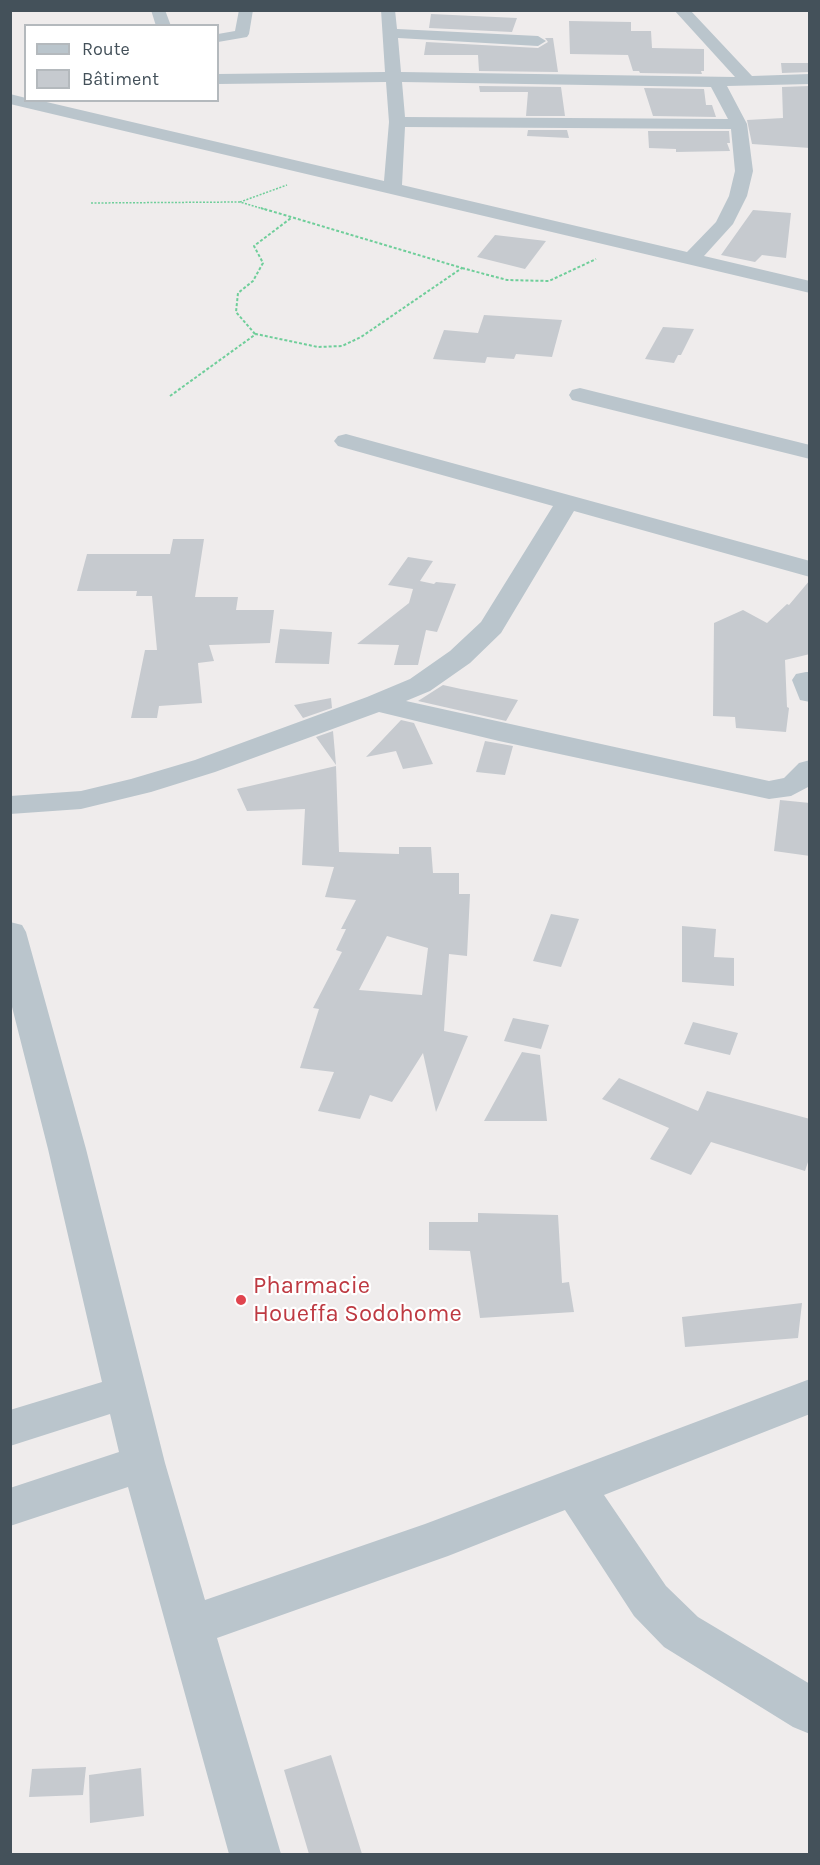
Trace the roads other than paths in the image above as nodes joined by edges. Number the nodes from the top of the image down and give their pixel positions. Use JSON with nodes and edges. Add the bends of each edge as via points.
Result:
{"nodes":[{"id":1,"x":246,"y":10,"type":"edge"},
{"id":2,"x":388,"y":10,"type":"edge"},
{"id":3,"x":681,"y":10,"type":"edge"},
{"id":4,"x":391,"y":33,"type":"junction"},
{"id":5,"x":219,"y":38,"type":"edge"},
{"id":6,"x":538,"y":41,"type":"dead end"},
{"id":7,"x":393,"y":77,"type":"junction"},
{"id":8,"x":219,"y":78,"type":"edge"},
{"id":9,"x":810,"y":80,"type":"edge"},
{"id":10,"x":748,"y":81,"type":"junction"},
{"id":11,"x":717,"y":82,"type":"junction"},
{"id":12,"x":10,"y":99,"type":"edge"},
{"id":13,"x":397,"y":122,"type":"junction"},
{"id":14,"x":739,"y":124,"type":"junction"},
{"id":15,"x":393,"y":188,"type":"junction"},
{"id":16,"x":691,"y":259,"type":"junction"},
{"id":17,"x":810,"y":286,"type":"edge"},
{"id":18,"x":580,"y":394,"type":"dead end"},
{"id":19,"x":346,"y":441,"type":"dead end"},
{"id":20,"x":810,"y":452,"type":"edge"},
{"id":21,"x":567,"y":503,"type":"junction"},
{"id":22,"x":810,"y":569,"type":"edge"},
{"id":23,"x":377,"y":703,"type":"junction"},
{"id":24,"x":810,"y":769,"type":"edge"},
{"id":25,"x":10,"y":805,"type":"edge"},
{"id":26,"x":10,"y":932,"type":"edge"},
{"id":27,"x":126,"y":1392,"type":"junction"},
{"id":28,"x":810,"y":1396,"type":"edge"},
{"id":29,"x":10,"y":1428,"type":"edge"},
{"id":30,"x":143,"y":1462,"type":"junction"},
{"id":31,"x":574,"y":1487,"type":"junction"},
{"id":32,"x":10,"y":1507,"type":"edge"},
{"id":33,"x":191,"y":1626,"type":"junction"},
{"id":34,"x":810,"y":1711,"type":"edge"},
{"id":35,"x":255,"y":1854,"type":"edge"}],
"edges":[{"from":1,"to":5,"type":"street","via":[[242,34]]},
{"from":2,"to":4,"type":"street"},
{"from":3,"to":10,"type":"street"},
{"from":4,"to":6,"type":"street"},
{"from":4,"to":7,"type":"street"},
{"from":7,"to":8,"type":"street"},
{"from":7,"to":11,"type":"street"},
{"from":7,"to":13,"type":"street"},
{"from":9,"to":10,"type":"street"},
{"from":10,"to":11,"type":"street"},
{"from":11,"to":14,"type":"street"},
{"from":12,"to":15,"type":"street"},
{"from":13,"to":14,"type":"street"},
{"from":13,"to":15,"type":"street"},
{"from":14,"to":16,"type":"street","via":[[744,171],[738,196],[724,224]]},
{"from":15,"to":16,"type":"street"},
{"from":16,"to":17,"type":"street"},
{"from":18,"to":20,"type":"street"},
{"from":19,"to":21,"type":"street"},
{"from":21,"to":22,"type":"street"},
{"from":21,"to":23,"type":"street","via":[[491,627],[434,677]]},
{"from":23,"to":24,"type":"street","via":[[769,790],[795,784]]},
{"from":23,"to":25,"type":"street","via":[[140,786],[81,800]]},
{"from":26,"to":27,"type":"street"},
{"from":27,"to":29,"type":"street"},
{"from":27,"to":30,"type":"street"},
{"from":28,"to":31,"type":"street"},
{"from":30,"to":32,"type":"street"},
{"from":30,"to":33,"type":"street"},
{"from":31,"to":33,"type":"street","via":[[432,1542]]},
{"from":31,"to":34,"type":"street","via":[[650,1601],[681,1632]]},
{"from":33,"to":35,"type":"street"}]}
